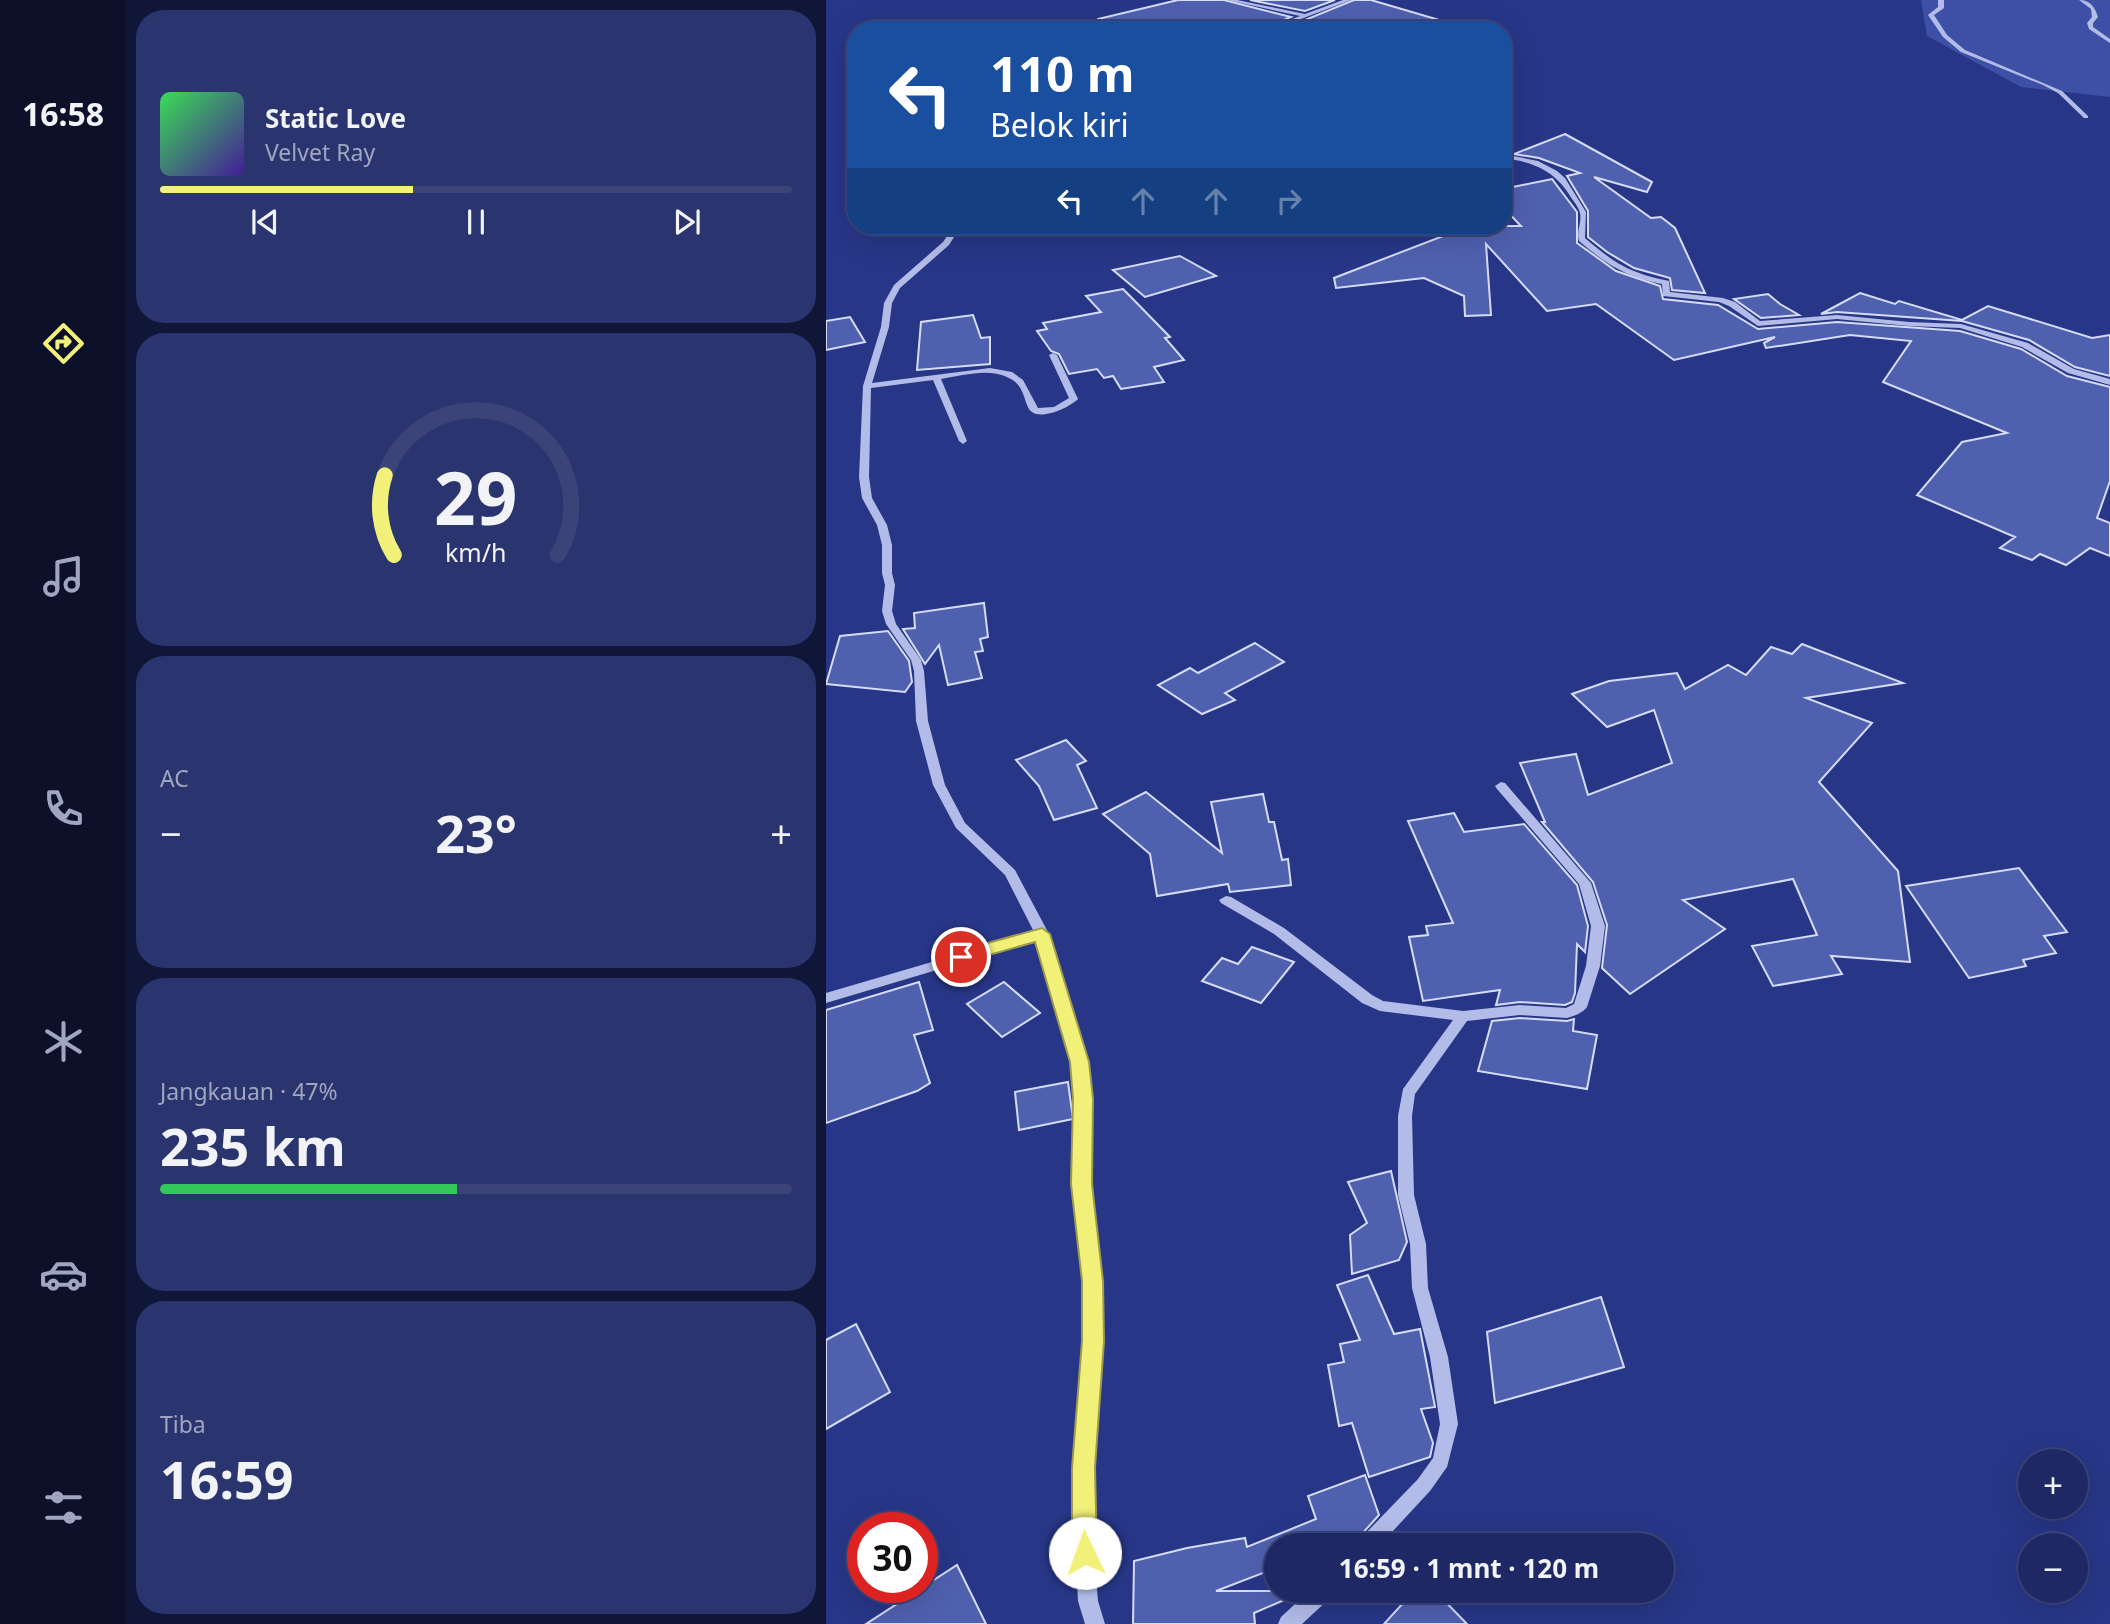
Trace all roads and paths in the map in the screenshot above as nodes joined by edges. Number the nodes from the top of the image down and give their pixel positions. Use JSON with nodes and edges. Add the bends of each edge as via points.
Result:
{"nodes":[{"id":1,"x":1230,"y":0,"type":"edge"},
{"id":2,"x":1348,"y":0,"type":"edge"},
{"id":3,"x":1941,"y":0,"type":"edge"},
{"id":4,"x":2082,"y":0,"type":"edge"},
{"id":5,"x":1305,"y":15,"type":"junction"},
{"id":6,"x":1289,"y":21,"type":"edge"},
{"id":7,"x":2110,"y":41,"type":"edge"},
{"id":8,"x":2086,"y":117,"type":"dead end"},
{"id":9,"x":1512,"y":158,"type":"edge"},
{"id":10,"x":951,"y":235,"type":"edge"},
{"id":11,"x":1053,"y":355,"type":"dead end"},
{"id":12,"x":936,"y":377,"type":"junction"},
{"id":13,"x":2110,"y":382,"type":"edge"},
{"id":14,"x":867,"y":386,"type":"junction"},
{"id":15,"x":963,"y":441,"type":"dead end"},
{"id":16,"x":1501,"y":786,"type":"dead end"},
{"id":17,"x":1226,"y":900,"type":"dead end"},
{"id":18,"x":1042,"y":934,"type":"junction"},
{"id":19,"x":826,"y":998,"type":"edge"},
{"id":20,"x":1463,"y":1016,"type":"junction"},
{"id":21,"x":1379,"y":1533,"type":"edge"},
{"id":22,"x":1310,"y":1603,"type":"edge"},
{"id":23,"x":1095,"y":1624,"type":"edge"},
{"id":24,"x":1288,"y":1624,"type":"edge"}],
"edges":[{"from":1,"to":5,"type":"street"},
{"from":2,"to":5,"type":"street"},
{"from":3,"to":8,"type":"street","via":[[1941,8],[1931,15],[1954,45],[2045,83]]},
{"from":4,"to":7,"type":"street","via":[[2093,8],[2091,29]]},
{"from":5,"to":6,"type":"street"},
{"from":9,"to":13,"type":"street","via":[[1541,164],[1559,175],[1581,207],[1582,239],[1617,269],[1641,280],[1666,283],[1666,294],[1720,300],[1758,324],[1838,317],[1961,326],[2025,345],[2071,371]]},
{"from":10,"to":14,"type":"street","via":[[892,295]]},
{"from":11,"to":12,"type":"street","via":[[1074,399],[1046,412],[1035,410],[1020,379],[1007,372]]},
{"from":12,"to":14,"type":"street"},
{"from":12,"to":15,"type":"street"},
{"from":14,"to":18,"type":"street","via":[[867,498],[887,545],[887,611],[919,671],[929,756],[960,825],[1010,873]]},
{"from":16,"to":20,"type":"street","via":[[1585,883],[1598,926],[1593,966],[1580,1007],[1567,1013],[1520,1010]]},
{"from":17,"to":20,"type":"street","via":[[1279,931],[1380,1006]]},
{"from":18,"to":19,"type":"street"},
{"from":18,"to":23,"type":"street","via":[[1074,1039],[1083,1099],[1082,1184],[1093,1281],[1083,1528],[1088,1601]]},
{"from":20,"to":21,"type":"street","via":[[1408,1093],[1405,1116],[1406,1195],[1449,1424],[1441,1461]]},
{"from":22,"to":24,"type":"street"}]}
